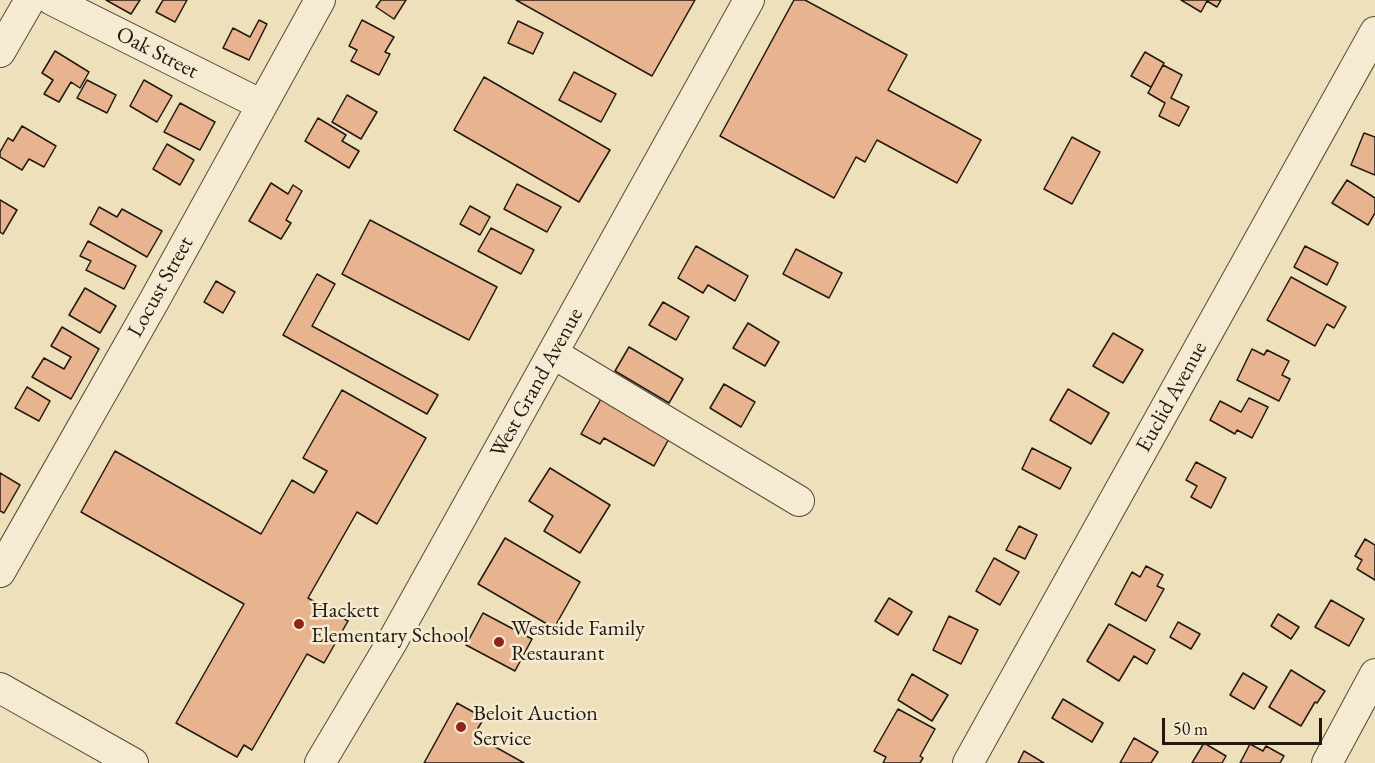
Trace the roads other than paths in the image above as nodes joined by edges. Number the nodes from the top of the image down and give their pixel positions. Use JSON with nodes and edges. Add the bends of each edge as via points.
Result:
{"nodes":[{"id":1,"x":30,"y":0,"type":"edge"},
{"id":2,"x":52,"y":0,"type":"edge"},
{"id":3,"x":320,"y":0,"type":"edge"},
{"id":4,"x":748,"y":0,"type":"edge"},
{"id":5,"x":1375,"y":32,"type":"edge"},
{"id":6,"x":0,"y":52,"type":"edge"},
{"id":7,"x":262,"y":105,"type":"junction"},
{"id":8,"x":554,"y":354,"type":"junction"},
{"id":9,"x":799,"y":501,"type":"dead end"},
{"id":10,"x":0,"y":572,"type":"edge"},
{"id":11,"x":1375,"y":674,"type":"edge"},
{"id":12,"x":0,"y":688,"type":"edge"},
{"id":13,"x":133,"y":763,"type":"edge"},
{"id":14,"x":320,"y":763,"type":"edge"},
{"id":15,"x":968,"y":763,"type":"edge"},
{"id":16,"x":1327,"y":763,"type":"edge"}],
"edges":[{"from":1,"to":6,"type":"street"},
{"from":2,"to":7,"type":"street","name":"Oak Street"},
{"from":3,"to":7,"type":"street","name":"Locust Street"},
{"from":4,"to":8,"type":"street","name":"West Grand Avenue"},
{"from":5,"to":15,"type":"street","name":"Euclid Avenue"},
{"from":7,"to":10,"type":"street","name":"Locust Street"},
{"from":8,"to":9,"type":"street"},
{"from":8,"to":14,"type":"street","name":"West Grand Avenue"},
{"from":11,"to":16,"type":"street"},
{"from":12,"to":13,"type":"street"}]}
